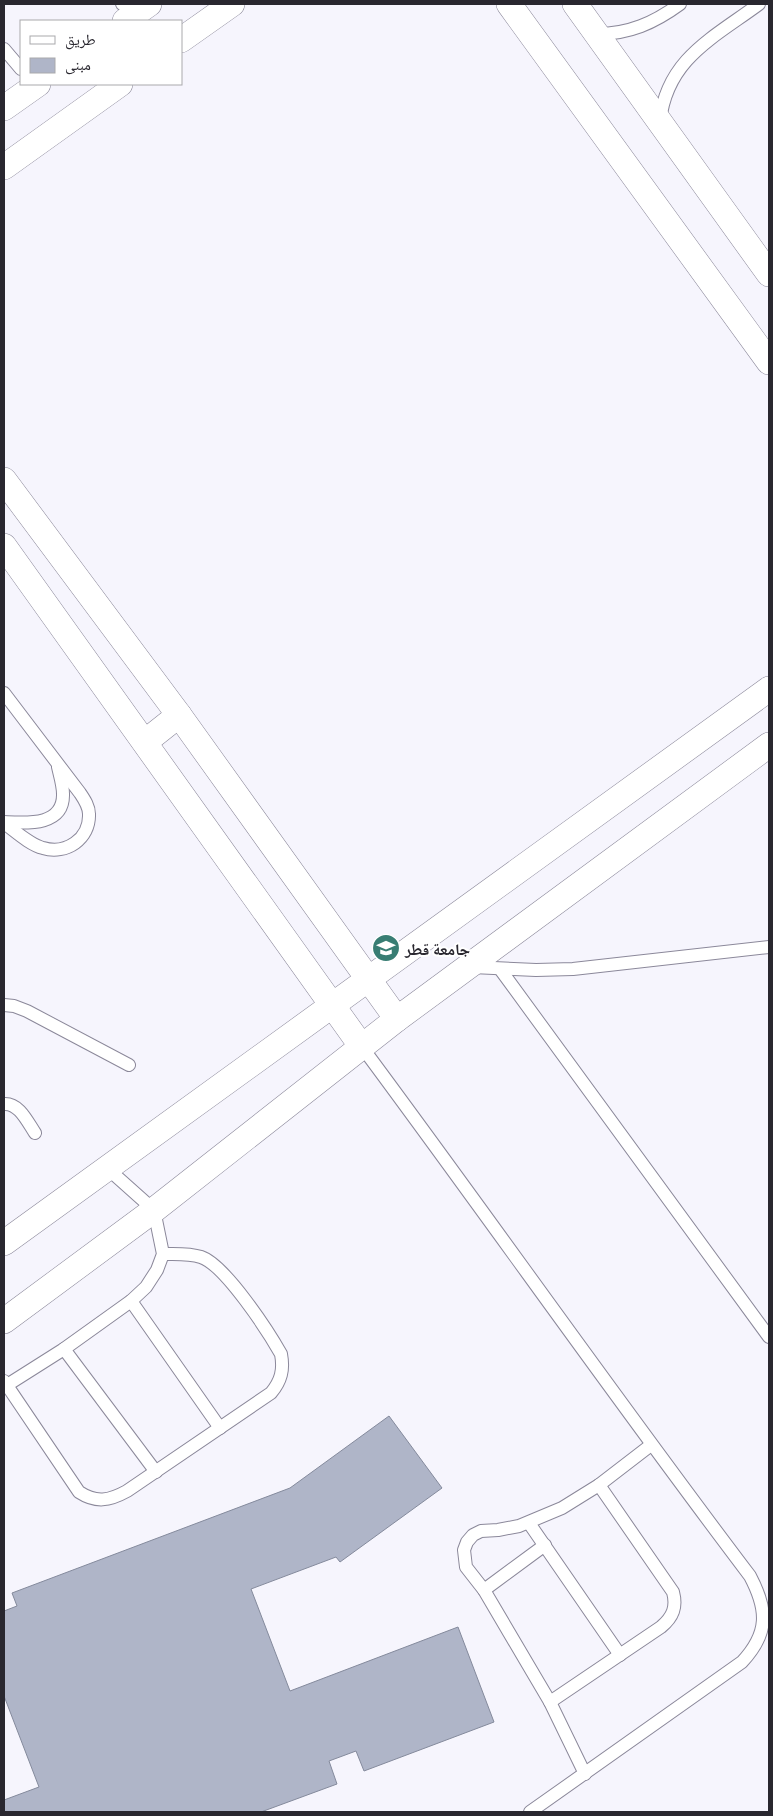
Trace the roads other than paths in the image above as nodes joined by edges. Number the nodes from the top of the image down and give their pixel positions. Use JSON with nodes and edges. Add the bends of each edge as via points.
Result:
{"nodes":[{"id":1,"x":122,"y":4,"type":"edge"},
{"id":2,"x":148,"y":4,"type":"edge"},
{"id":3,"x":232,"y":4,"type":"edge"},
{"id":4,"x":508,"y":4,"type":"edge"},
{"id":5,"x":575,"y":4,"type":"edge"},
{"id":6,"x":680,"y":4,"type":"edge"},
{"id":7,"x":759,"y":4,"type":"edge"},
{"id":8,"x":126,"y":20,"type":"edge"},
{"id":9,"x":597,"y":34,"type":"junction"},
{"id":10,"x":182,"y":39,"type":"edge"},
{"id":11,"x":4,"y":49,"type":"edge"},
{"id":12,"x":20,"y":68,"type":"edge"},
{"id":13,"x":37,"y":85,"type":"edge"},
{"id":14,"x":119,"y":85,"type":"edge"},
{"id":15,"x":4,"y":108,"type":"edge"},
{"id":16,"x":660,"y":122,"type":"junction"},
{"id":17,"x":4,"y":167,"type":"edge"},
{"id":18,"x":769,"y":274,"type":"edge"},
{"id":19,"x":769,"y":362,"type":"edge"},
{"id":20,"x":4,"y":480,"type":"edge"},
{"id":21,"x":12,"y":509,"type":"edge"},
{"id":22,"x":4,"y":546,"type":"edge"},
{"id":23,"x":769,"y":689,"type":"edge"},
{"id":24,"x":4,"y":693,"type":"edge"},
{"id":25,"x":179,"y":715,"type":"junction"},
{"id":26,"x":145,"y":742,"type":"junction"},
{"id":27,"x":769,"y":745,"type":"edge"},
{"id":28,"x":57,"y":764,"type":"junction"},
{"id":29,"x":4,"y":822,"type":"edge"},
{"id":30,"x":769,"y":948,"type":"edge"},
{"id":31,"x":467,"y":966,"type":"junction"},
{"id":32,"x":500,"y":969,"type":"junction"},
{"id":33,"x":368,"y":980,"type":"junction"},
{"id":34,"x":4,"y":1004,"type":"edge"},
{"id":35,"x":332,"y":1005,"type":"junction"},
{"id":36,"x":397,"y":1019,"type":"junction"},
{"id":37,"x":362,"y":1046,"type":"junction"},
{"id":38,"x":129,"y":1065,"type":"dead end"},
{"id":39,"x":4,"y":1104,"type":"edge"},
{"id":40,"x":35,"y":1132,"type":"dead end"},
{"id":41,"x":107,"y":1168,"type":"junction"},
{"id":42,"x":154,"y":1210,"type":"junction"},
{"id":43,"x":4,"y":1243,"type":"edge"},
{"id":44,"x":163,"y":1254,"type":"junction"},
{"id":45,"x":131,"y":1302,"type":"junction"},
{"id":46,"x":4,"y":1322,"type":"edge"},
{"id":47,"x":769,"y":1337,"type":"edge"},
{"id":48,"x":64,"y":1349,"type":"junction"},
{"id":49,"x":5,"y":1384,"type":"edge"},
{"id":50,"x":220,"y":1428,"type":"junction"},
{"id":51,"x":651,"y":1446,"type":"junction"},
{"id":52,"x":156,"y":1472,"type":"junction"},
{"id":53,"x":599,"y":1485,"type":"junction"},
{"id":54,"x":529,"y":1523,"type":"junction"},
{"id":55,"x":545,"y":1545,"type":"junction"},
{"id":56,"x":484,"y":1590,"type":"junction"},
{"id":57,"x":620,"y":1655,"type":"junction"},
{"id":58,"x":550,"y":1702,"type":"junction"},
{"id":59,"x":585,"y":1774,"type":"junction"},
{"id":60,"x":530,"y":1812,"type":"edge"}],
"edges":[{"from":1,"to":2,"type":"lane"},
{"from":2,"to":8,"type":"street"},
{"from":3,"to":10,"type":"street"},
{"from":4,"to":19,"type":"street"},
{"from":5,"to":9,"type":"street"},
{"from":6,"to":9,"type":"lane","via":[[638,28]]},
{"from":7,"to":16,"type":"lane","via":[[682,63],[669,85]]},
{"from":9,"to":16,"type":"street"},
{"from":11,"to":12,"type":"lane"},
{"from":13,"to":15,"type":"street"},
{"from":14,"to":17,"type":"street"},
{"from":16,"to":18,"type":"street"},
{"from":20,"to":21,"type":"street"},
{"from":21,"to":25,"type":"street"},
{"from":22,"to":26,"type":"street"},
{"from":23,"to":33,"type":"street"},
{"from":24,"to":28,"type":"lane"},
{"from":25,"to":26,"type":"street"},
{"from":25,"to":33,"type":"street"},
{"from":26,"to":35,"type":"street"},
{"from":27,"to":31,"type":"street"},
{"from":28,"to":29,"type":"lane","via":[[64,796],[56,814],[39,823]]},
{"from":28,"to":29,"type":"lane","via":[[86,802],[89,814],[83,836],[64,849],[52,850],[41,848]]},
{"from":30,"to":32,"type":"lane","via":[[573,969]]},
{"from":31,"to":32,"type":"lane"},
{"from":31,"to":36,"type":"street"},
{"from":32,"to":47,"type":"lane"},
{"from":33,"to":35,"type":"street"},
{"from":33,"to":36,"type":"street"},
{"from":34,"to":38,"type":"lane","via":[[27,1011]]},
{"from":35,"to":37,"type":"street"},
{"from":35,"to":41,"type":"street"},
{"from":36,"to":37,"type":"street"},
{"from":37,"to":42,"type":"street"},
{"from":37,"to":51,"type":"lane"},
{"from":39,"to":40,"type":"lane","via":[[17,1108]]},
{"from":41,"to":42,"type":"lane"},
{"from":41,"to":43,"type":"street"},
{"from":42,"to":44,"type":"lane"},
{"from":42,"to":46,"type":"street"},
{"from":44,"to":45,"type":"lane","via":[[152,1279]]},
{"from":44,"to":50,"type":"lane","via":[[200,1257],[211,1262],[231,1281],[281,1354],[282,1375],[278,1385]]},
{"from":45,"to":48,"type":"lane"},
{"from":45,"to":50,"type":"lane"},
{"from":48,"to":49,"type":"lane"},
{"from":48,"to":52,"type":"lane"},
{"from":49,"to":52,"type":"lane","via":[[79,1492],[97,1500],[108,1500]]},
{"from":50,"to":52,"type":"lane"},
{"from":51,"to":53,"type":"lane"},
{"from":51,"to":59,"type":"lane","via":[[750,1576],[762,1605],[760,1637],[742,1662]]},
{"from":53,"to":54,"type":"lane","via":[[562,1508]]},
{"from":53,"to":57,"type":"lane","via":[[676,1601],[669,1620]]},
{"from":54,"to":55,"type":"lane"},
{"from":54,"to":56,"type":"lane","via":[[481,1532],[467,1542],[464,1550],[466,1567]]},
{"from":55,"to":56,"type":"lane"},
{"from":55,"to":57,"type":"lane"},
{"from":56,"to":58,"type":"lane"},
{"from":57,"to":58,"type":"lane"},
{"from":58,"to":59,"type":"lane"},
{"from":59,"to":60,"type":"lane"}]}
